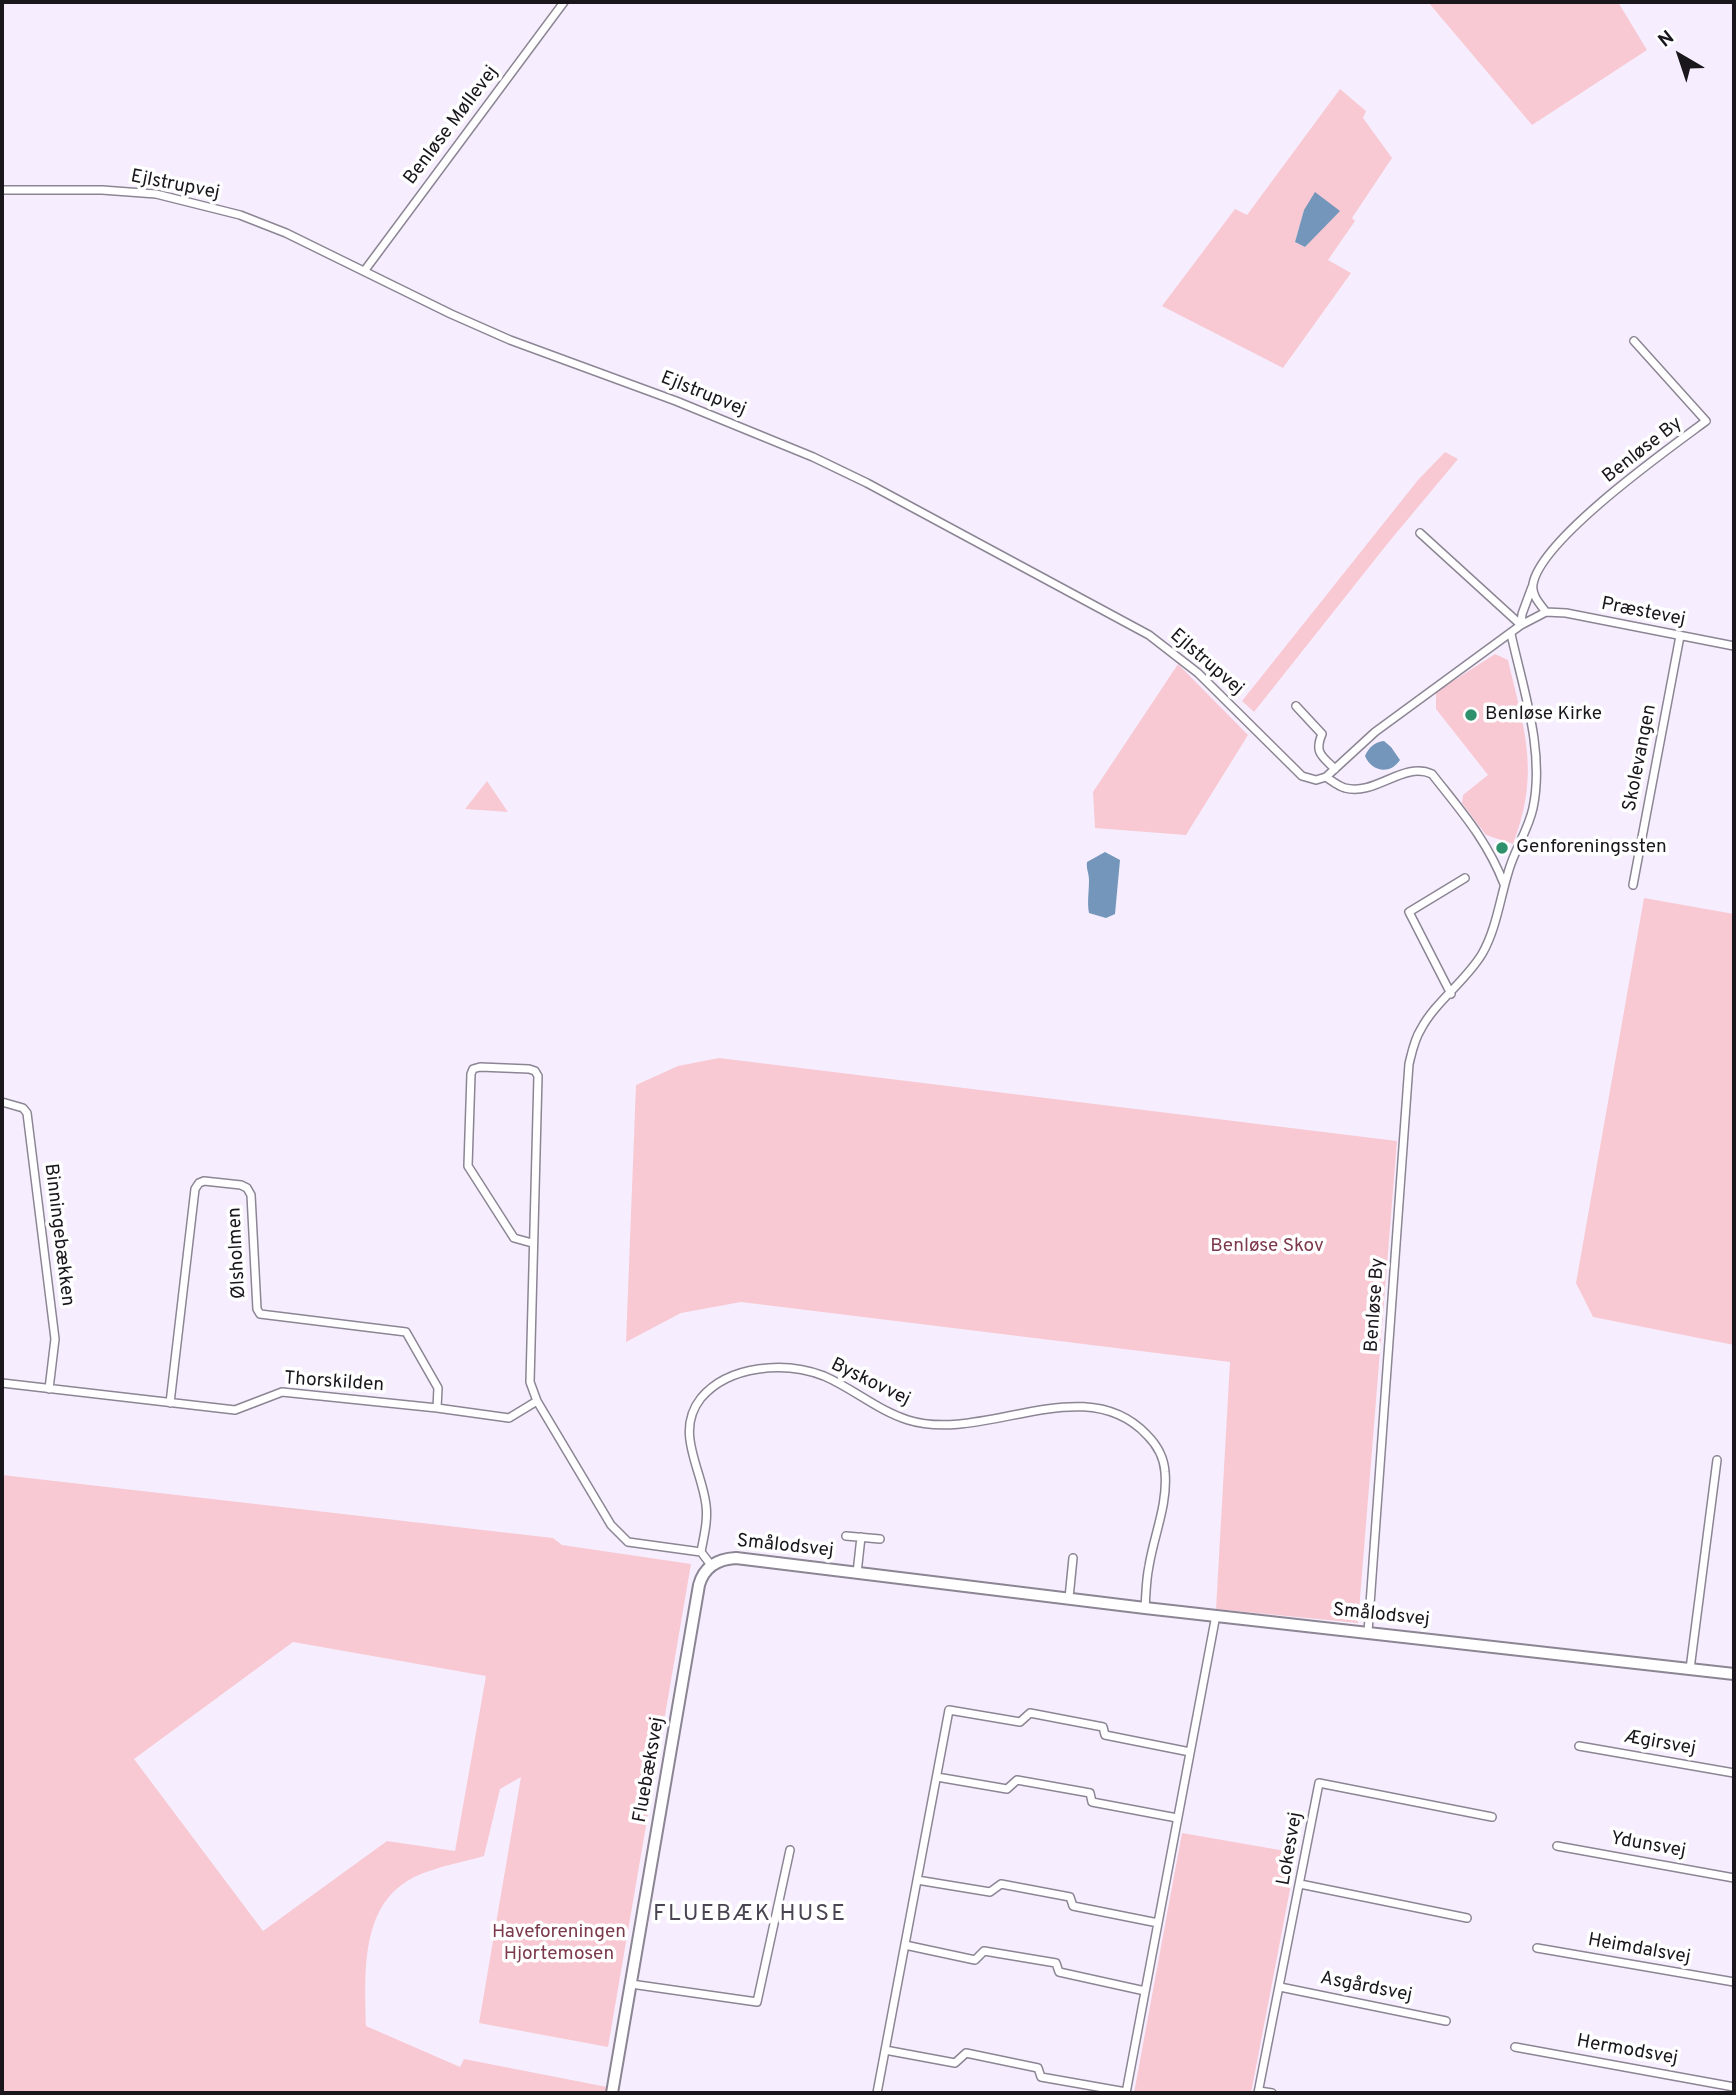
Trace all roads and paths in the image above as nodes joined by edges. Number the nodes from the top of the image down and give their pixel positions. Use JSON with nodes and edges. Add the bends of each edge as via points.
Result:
{"nodes":[{"id":1,"x":564,"y":2,"type":"edge"},
{"id":2,"x":2,"y":190,"type":"edge"},
{"id":3,"x":365,"y":270,"type":"junction"},
{"id":4,"x":1634,"y":341,"type":"dead end"},
{"id":5,"x":1420,"y":533,"type":"dead end"},
{"id":6,"x":1532,"y":587,"type":"junction"},
{"id":7,"x":1546,"y":612,"type":"junction"},
{"id":8,"x":1521,"y":625,"type":"junction"},
{"id":9,"x":1510,"y":634,"type":"junction"},
{"id":10,"x":1680,"y":636,"type":"junction"},
{"id":11,"x":1734,"y":646,"type":"edge"},
{"id":12,"x":1296,"y":706,"type":"dead end"},
{"id":13,"x":1335,"y":769,"type":"junction"},
{"id":14,"x":1326,"y":777,"type":"junction"},
{"id":15,"x":1511,"y":860,"type":"junction"},
{"id":16,"x":1495,"y":861,"type":"junction"},
{"id":17,"x":1465,"y":878,"type":"dead end"},
{"id":18,"x":1504,"y":885,"type":"junction"},
{"id":19,"x":1633,"y":885,"type":"dead end"},
{"id":20,"x":1451,"y":993,"type":"junction"},
{"id":21,"x":2,"y":1102,"type":"edge"},
{"id":22,"x":532,"y":1243,"type":"junction"},
{"id":23,"x":2,"y":1383,"type":"edge"},
{"id":24,"x":49,"y":1389,"type":"junction"},
{"id":25,"x":537,"y":1401,"type":"junction"},
{"id":26,"x":170,"y":1403,"type":"junction"},
{"id":27,"x":437,"y":1408,"type":"junction"},
{"id":28,"x":1717,"y":1460,"type":"dead end"},
{"id":29,"x":846,"y":1536,"type":"dead end"},
{"id":30,"x":861,"y":1537,"type":"junction"},
{"id":31,"x":880,"y":1539,"type":"dead end"},
{"id":32,"x":701,"y":1552,"type":"junction"},
{"id":33,"x":1073,"y":1558,"type":"dead end"},
{"id":34,"x":711,"y":1565,"type":"junction"},
{"id":35,"x":857,"y":1573,"type":"junction"},
{"id":36,"x":1069,"y":1598,"type":"junction"},
{"id":37,"x":1145,"y":1608,"type":"junction"},
{"id":38,"x":1216,"y":1615,"type":"junction"},
{"id":39,"x":1368,"y":1632,"type":"junction"},
{"id":40,"x":1690,"y":1669,"type":"junction"},
{"id":41,"x":1734,"y":1674,"type":"edge"},
{"id":42,"x":1579,"y":1746,"type":"dead end"},
{"id":43,"x":1190,"y":1752,"type":"junction"},
{"id":44,"x":1734,"y":1773,"type":"edge"},
{"id":45,"x":937,"y":1777,"type":"junction"},
{"id":46,"x":1492,"y":1817,"type":"dead end"},
{"id":47,"x":1177,"y":1818,"type":"junction"},
{"id":48,"x":1557,"y":1846,"type":"dead end"},
{"id":49,"x":790,"y":1850,"type":"dead end"},
{"id":50,"x":1734,"y":1878,"type":"edge"},
{"id":51,"x":917,"y":1880,"type":"junction"},
{"id":52,"x":1300,"y":1884,"type":"junction"},
{"id":53,"x":1467,"y":1918,"type":"dead end"},
{"id":54,"x":1158,"y":1923,"type":"junction"},
{"id":55,"x":905,"y":1945,"type":"junction"},
{"id":56,"x":1537,"y":1948,"type":"dead end"},
{"id":57,"x":1734,"y":1982,"type":"edge"},
{"id":58,"x":631,"y":1984,"type":"junction"},
{"id":59,"x":1280,"y":1987,"type":"junction"},
{"id":60,"x":1144,"y":1991,"type":"junction"},
{"id":61,"x":1446,"y":2021,"type":"dead end"},
{"id":62,"x":1515,"y":2047,"type":"dead end"},
{"id":63,"x":886,"y":2050,"type":"junction"},
{"id":64,"x":1734,"y":2087,"type":"edge"},
{"id":65,"x":1126,"y":2092,"type":"edge"},
{"id":66,"x":1259,"y":2092,"type":"edge"},
{"id":67,"x":612,"y":2093,"type":"edge"},
{"id":68,"x":877,"y":2093,"type":"edge"},
{"id":69,"x":1272,"y":2093,"type":"edge"}],
"edges":[{"from":1,"to":3,"type":"street","name":"Benløse Møllevej"},
{"from":2,"to":3,"type":"street","name":"Ejlstrupvej","via":[[156,194],[251,220]]},
{"from":3,"to":14,"type":"street","name":"Ejlstrupvej","via":[[510,340],[676,401],[867,483],[1149,635],[1198,673],[1302,776]]},
{"from":4,"to":6,"type":"street","name":"Benløse By","via":[[1706,421],[1572,527],[1546,556]]},
{"from":5,"to":8,"type":"street"},
{"from":6,"to":7,"type":"street"},
{"from":6,"to":8,"type":"street","name":"Benløse By"},
{"from":7,"to":8,"type":"street"},
{"from":7,"to":10,"type":"street","name":"Præstevej"},
{"from":8,"to":9,"type":"street"},
{"from":9,"to":13,"type":"street","via":[[1426,692]]},
{"from":9,"to":15,"type":"street","name":"Benløse By","via":[[1535,742],[1536,768],[1534,806]]},
{"from":10,"to":11,"type":"street","name":"Præstevej"},
{"from":10,"to":19,"type":"street","name":"Skolevangen"},
{"from":12,"to":13,"type":"street","via":[[1322,734],[1319,752]]},
{"from":13,"to":14,"type":"street"},
{"from":14,"to":16,"type":"street","via":[[1358,790],[1409,771],[1432,774],[1480,834]]},
{"from":15,"to":16,"type":"street"},
{"from":15,"to":18,"type":"street","name":"Benløse By"},
{"from":16,"to":18,"type":"street"},
{"from":17,"to":20,"type":"street","via":[[1409,912]]},
{"from":18,"to":20,"type":"street","name":"Benløse By","via":[[1484,951]]},
{"from":20,"to":39,"type":"street","name":"Benløse By","via":[[1421,1028],[1409,1064]]},
{"from":21,"to":24,"type":"street","name":"Binningebækken","via":[[27,1113],[55,1339]]},
{"from":22,"to":22,"type":"street","via":[[538,1076],[529,1069],[473,1069],[468,1166],[514,1238]]},
{"from":22,"to":25,"type":"street","via":[[530,1382]]},
{"from":23,"to":24,"type":"street","name":"Thorskilden"},
{"from":24,"to":26,"type":"street","name":"Thorskilden"},
{"from":25,"to":27,"type":"street","name":"Thorskilden","via":[[509,1418]]},
{"from":25,"to":32,"type":"street","via":[[611,1525],[628,1542]]},
{"from":26,"to":27,"type":"street","name":"Thorskilden","via":[[235,1410],[282,1392]]},
{"from":26,"to":27,"type":"street","name":"Ølsholmen","via":[[195,1189],[204,1181],[242,1185],[251,1195],[260,1314],[407,1332],[438,1388]]},
{"from":28,"to":40,"type":"street"},
{"from":29,"to":30,"type":"street","name":"Smålodsvej"},
{"from":30,"to":31,"type":"street","name":"Smålodsvej"},
{"from":30,"to":35,"type":"street","name":"Smålodsvej"},
{"from":32,"to":34,"type":"street"},
{"from":32,"to":37,"type":"street","name":"Byskovvej","via":[[707,1522],[705,1501],[689,1431],[699,1400],[713,1386],[744,1371],[797,1369],[822,1376],[880,1409],[944,1426],[1073,1406],[1118,1415],[1138,1426],[1153,1441],[1165,1473]]},
{"from":33,"to":36,"type":"street"},
{"from":34,"to":35,"type":"street","name":"Smålodsvej","via":[[736,1558]]},
{"from":34,"to":58,"type":"street","name":"Fluebæksvej","via":[[699,1585]]},
{"from":35,"to":36,"type":"street","name":"Smålodsvej"},
{"from":36,"to":37,"type":"street","name":"Smålodsvej"},
{"from":37,"to":38,"type":"street","name":"Smålodsvej"},
{"from":38,"to":39,"type":"street","name":"Smålodsvej"},
{"from":38,"to":43,"type":"street"},
{"from":39,"to":40,"type":"street","name":"Smålodsvej"},
{"from":40,"to":41,"type":"street","name":"Smålodsvej"},
{"from":42,"to":44,"type":"street","name":"Ægirsvej"},
{"from":43,"to":45,"type":"street","via":[[1104,1735],[1103,1727],[1030,1713],[1020,1722],[949,1710]]},
{"from":43,"to":47,"type":"street"},
{"from":45,"to":47,"type":"street","via":[[1007,1789],[1017,1780],[1090,1793],[1092,1802]]},
{"from":45,"to":51,"type":"street"},
{"from":46,"to":52,"type":"street","name":"Lokesvej","via":[[1319,1783]]},
{"from":47,"to":54,"type":"street"},
{"from":48,"to":50,"type":"street","name":"Ydunsvej"},
{"from":49,"to":58,"type":"street","via":[[757,2002]]},
{"from":51,"to":54,"type":"street","via":[[990,1892],[1001,1884],[1070,1897],[1073,1906]]},
{"from":51,"to":55,"type":"street"},
{"from":52,"to":53,"type":"street"},
{"from":52,"to":59,"type":"street","name":"Lokesvej"},
{"from":54,"to":60,"type":"street"},
{"from":55,"to":60,"type":"street","via":[[975,1960],[984,1951],[1056,1964],[1059,1972]]},
{"from":55,"to":63,"type":"street"},
{"from":56,"to":57,"type":"street","name":"Heimdalsvej"},
{"from":58,"to":67,"type":"street","name":"Fluebæksvej"},
{"from":59,"to":61,"type":"street","name":"Asgårdsvej"},
{"from":59,"to":66,"type":"street","name":"Lokesvej"},
{"from":60,"to":65,"type":"street"},
{"from":62,"to":64,"type":"street","name":"Hermodsvej"},
{"from":63,"to":65,"type":"street","via":[[955,2063],[966,2053],[1038,2068],[1041,2077]]},
{"from":63,"to":68,"type":"street"},
{"from":66,"to":69,"type":"street"}]}
